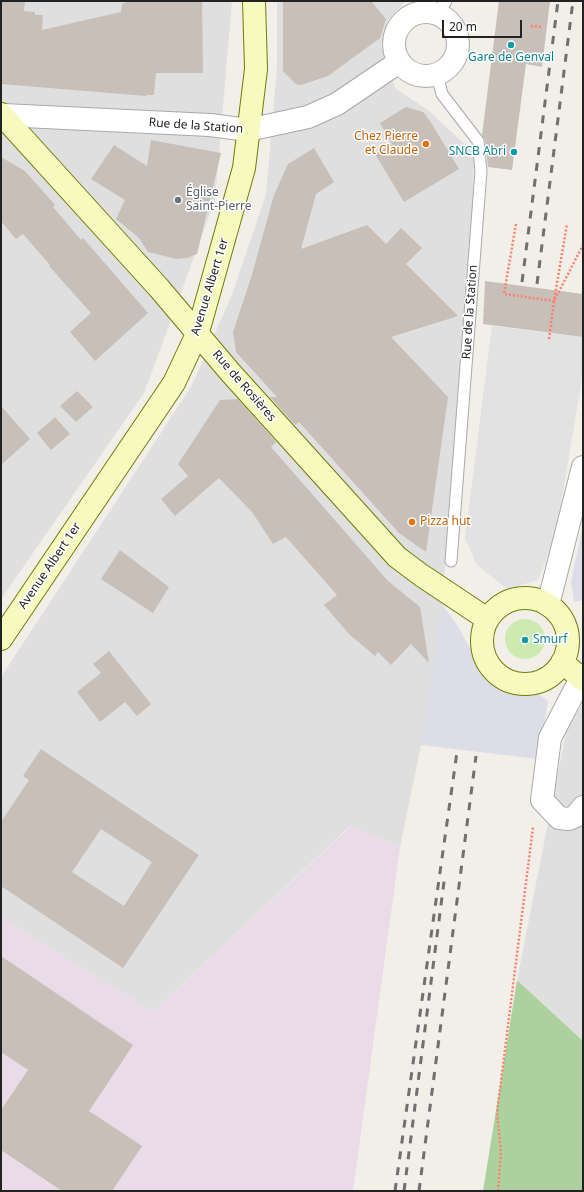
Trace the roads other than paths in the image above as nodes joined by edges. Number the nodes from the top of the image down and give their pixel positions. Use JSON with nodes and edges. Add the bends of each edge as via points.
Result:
{"nodes":[{"id":1,"x":254,"y":1,"type":"edge"},
{"id":2,"x":410,"y":7,"type":"edge"},
{"id":3,"x":441,"y":7,"type":"edge"},
{"id":4,"x":399,"y":62,"type":"junction"},
{"id":5,"x":437,"y":75,"type":"junction"},
{"id":6,"x":2,"y":114,"type":"edge"},
{"id":7,"x":248,"y":130,"type":"junction"},
{"id":8,"x":198,"y":332,"type":"junction"},
{"id":9,"x":583,"y":466,"type":"edge"},
{"id":10,"x":577,"y":517,"type":"edge"},
{"id":11,"x":451,"y":561,"type":"dead end"},
{"id":12,"x":548,"y":605,"type":"junction"},
{"id":13,"x":487,"y":620,"type":"junction"},
{"id":14,"x":1,"y":639,"type":"edge"},
{"id":15,"x":562,"y":662,"type":"junction"},
{"id":16,"x":582,"y":679,"type":"edge"},
{"id":17,"x":583,"y":807,"type":"edge"}],
"edges":[{"from":1,"to":7,"type":"street","name":"Avenue Albert 1er","via":[[256,69]]},
{"from":2,"to":3,"type":"street","via":[[424,12]]},
{"from":2,"to":4,"type":"street","via":[[405,20],[396,31],[394,51]]},
{"from":3,"to":5,"type":"street","via":[[456,30],[459,41],[454,62],[447,70]]},
{"from":4,"to":5,"type":"street","via":[[406,70],[416,75]]},
{"from":4,"to":7,"type":"street","name":"Rue de la Station","via":[[338,104],[308,117]]},
{"from":5,"to":11,"type":"lane","name":"Rue de la Station","via":[[442,94],[478,140],[481,171]]},
{"from":6,"to":7,"type":"street","name":"Rue de la Station","via":[[210,125]]},
{"from":6,"to":8,"type":"street","name":"Rue de Rosières"},
{"from":7,"to":8,"type":"street","name":"Avenue Albert 1er","via":[[244,168]]},
{"from":8,"to":13,"type":"street","name":"Rue de Rosières","via":[[230,372],[397,557]]},
{"from":8,"to":14,"type":"street","name":"Avenue Albert 1er","via":[[174,383]]},
{"from":9,"to":10,"type":"street"},
{"from":10,"to":12,"type":"street"},
{"from":12,"to":13,"type":"street","via":[[533,599],[517,599],[494,610]]},
{"from":12,"to":15,"type":"street","via":[[558,613],[568,637],[567,650]]},
{"from":13,"to":15,"type":"street","via":[[481,642],[488,664],[504,679],[526,684],[548,677]]},
{"from":15,"to":16,"type":"street"},
{"from":16,"to":17,"type":"street","via":[[550,738],[542,800],[558,818],[569,819],[576,816]]}]}
